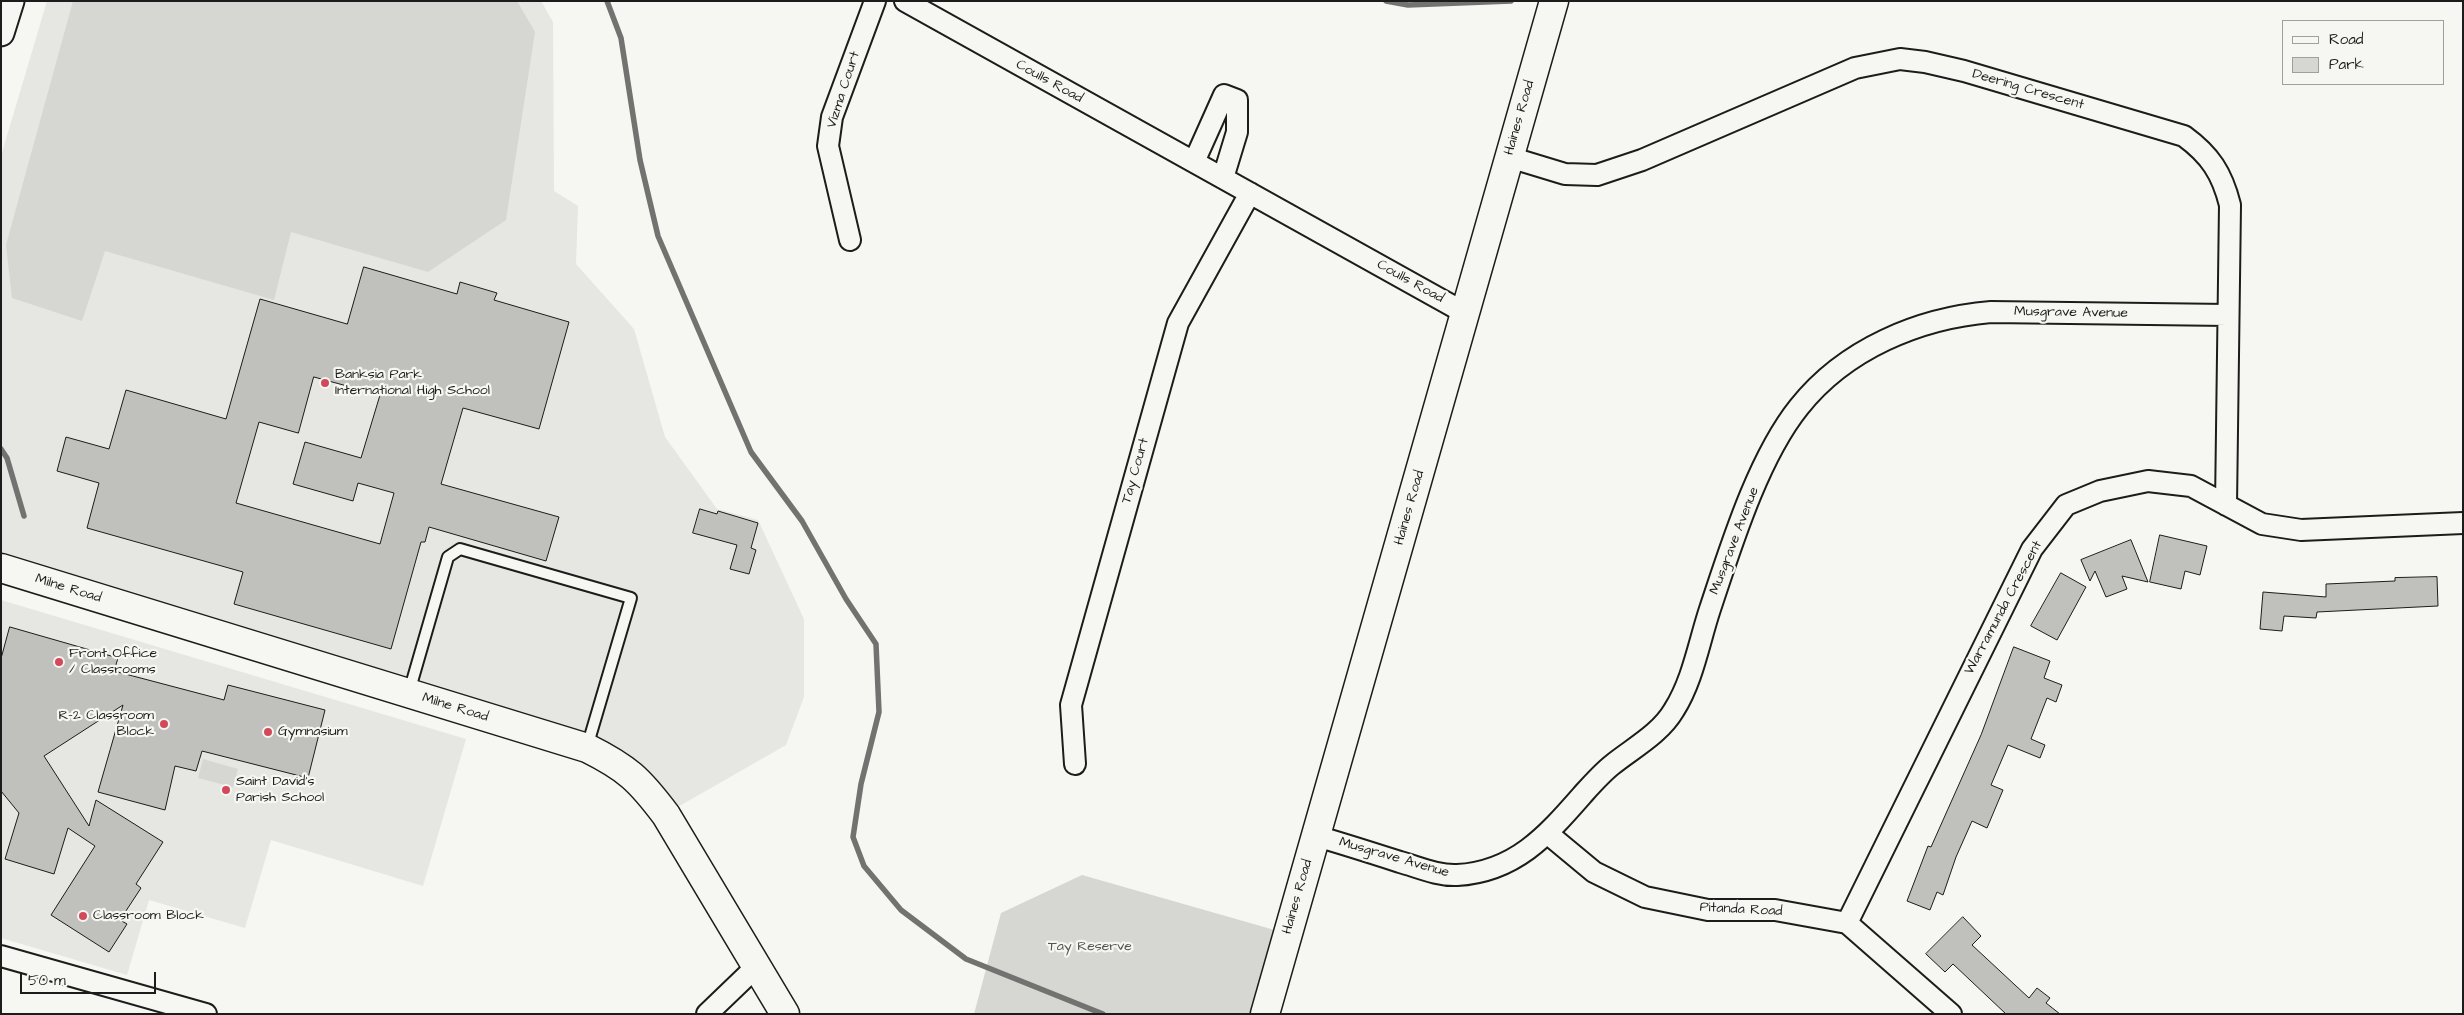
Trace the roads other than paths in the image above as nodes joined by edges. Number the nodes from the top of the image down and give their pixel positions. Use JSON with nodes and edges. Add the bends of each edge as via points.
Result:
{"nodes":[{"id":1,"x":11,"y":1,"type":"edge"},
{"id":2,"x":875,"y":1,"type":"edge"},
{"id":3,"x":905,"y":1,"type":"edge"},
{"id":4,"x":1554,"y":1,"type":"edge"},
{"id":5,"x":1,"y":33,"type":"edge"},
{"id":6,"x":1509,"y":157,"type":"junction"},
{"id":7,"x":1194,"y":162,"type":"junction"},
{"id":8,"x":1223,"y":178,"type":"junction"},
{"id":9,"x":1250,"y":193,"type":"junction"},
{"id":10,"x":850,"y":240,"type":"dead end"},
{"id":11,"x":1465,"y":313,"type":"junction"},
{"id":12,"x":2228,"y":315,"type":"junction"},
{"id":13,"x":2226,"y":505,"type":"junction"},
{"id":14,"x":2463,"y":523,"type":"edge"},
{"id":15,"x":1,"y":568,"type":"edge"},
{"id":16,"x":409,"y":693,"type":"junction"},
{"id":17,"x":587,"y":748,"type":"junction"},
{"id":18,"x":1075,"y":764,"type":"dead end"},
{"id":19,"x":1547,"y":833,"type":"junction"},
{"id":20,"x":1316,"y":836,"type":"junction"},
{"id":21,"x":1847,"y":923,"type":"junction"},
{"id":22,"x":1,"y":956,"type":"edge"},
{"id":23,"x":758,"y":965,"type":"junction"},
{"id":24,"x":206,"y":1014,"type":"edge"},
{"id":25,"x":707,"y":1014,"type":"edge"},
{"id":26,"x":785,"y":1014,"type":"edge"},
{"id":27,"x":1265,"y":1014,"type":"edge"},
{"id":28,"x":1951,"y":1014,"type":"edge"}],
"edges":[{"from":1,"to":5,"type":"street"},
{"from":2,"to":10,"type":"street","name":"Vizma Court","via":[[832,117],[828,146]]},
{"from":3,"to":7,"type":"street","name":"Coulls Road"},
{"from":4,"to":6,"type":"main road","name":"Haines Road"},
{"from":6,"to":11,"type":"main road","name":"Haines Road"},
{"from":6,"to":12,"type":"street","name":"Deering Crescent","via":[[1565,174],[1597,175],[1642,160],[1855,68],[1900,59],[1926,62],[2159,127],[2184,136],[2203,150],[2226,187],[2230,205]]},
{"from":7,"to":8,"type":"street","name":"Coulls Road"},
{"from":7,"to":8,"type":"street","via":[[1224,95],[1237,100],[1237,132]]},
{"from":8,"to":9,"type":"street","name":"Coulls Road"},
{"from":9,"to":11,"type":"street","name":"Coulls Road"},
{"from":9,"to":18,"type":"street","name":"Tay Court","via":[[1178,323],[1071,706]]},
{"from":11,"to":20,"type":"main road","name":"Haines Road"},
{"from":12,"to":13,"type":"street","name":"Deering Crescent"},
{"from":12,"to":19,"type":"street","name":"Musgrave Avenue","via":[[1991,312],[1960,315],[1901,332],[1846,364],[1820,384],[1798,408],[1771,450],[1732,544],[1687,682],[1674,710],[1656,731],[1611,766]]},
{"from":13,"to":14,"type":"street","name":"Warramunda Crescent","via":[[2262,524],[2301,530]]},
{"from":13,"to":21,"type":"street","name":"Warramunda Crescent","via":[[2191,486],[2148,481],[2100,491],[2066,505],[2032,549]]},
{"from":15,"to":16,"type":"main road","name":"Milne Road"},
{"from":16,"to":17,"type":"main road","name":"Milne Road"},
{"from":16,"to":17,"type":"lane","via":[[448,557],[460,549],[631,598]]},
{"from":17,"to":23,"type":"main road","name":"Milne Road","via":[[618,763],[644,785]]},
{"from":19,"to":20,"type":"street","name":"Musgrave Avenue","via":[[1507,864],[1455,875],[1431,871]]},
{"from":19,"to":21,"type":"street","name":"Pitanda Road","via":[[1594,872],[1646,897],[1708,910],[1775,910]]},
{"from":20,"to":27,"type":"main road","name":"Haines Road"},
{"from":21,"to":28,"type":"street"},
{"from":22,"to":24,"type":"street"},
{"from":23,"to":25,"type":"street"},
{"from":23,"to":26,"type":"main road","name":"Milne Road"}]}
